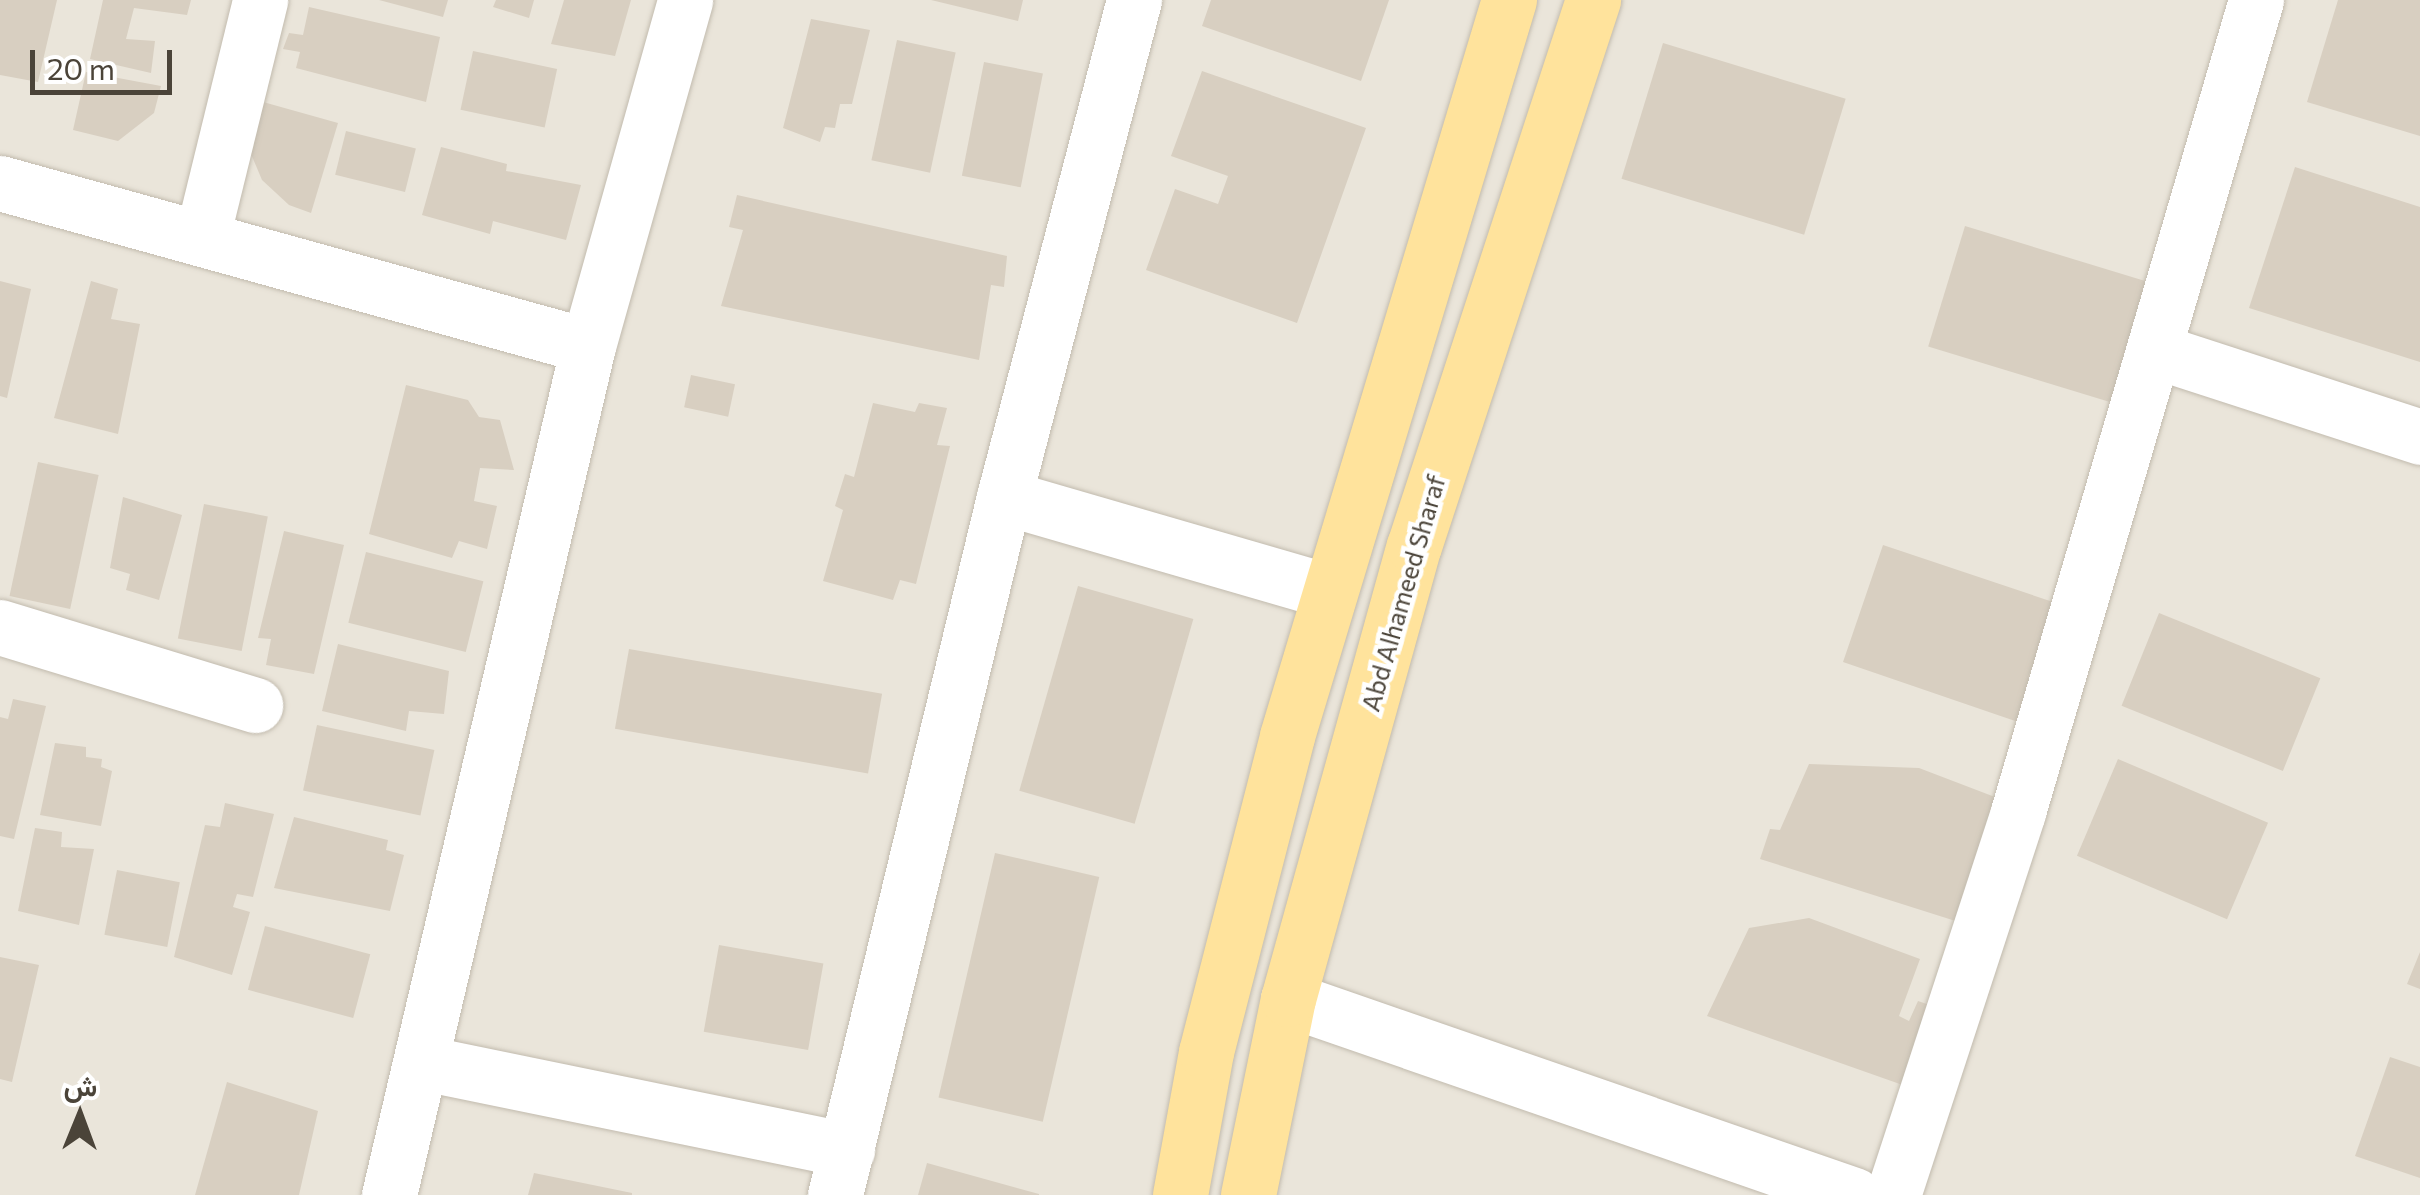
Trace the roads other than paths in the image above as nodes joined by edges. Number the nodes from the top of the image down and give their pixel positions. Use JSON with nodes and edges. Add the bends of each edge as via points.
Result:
{"nodes":[{"id":1,"x":260,"y":0,"type":"edge"},
{"id":2,"x":685,"y":0,"type":"edge"},
{"id":3,"x":1134,"y":0,"type":"edge"},
{"id":4,"x":1509,"y":0,"type":"edge"},
{"id":5,"x":1593,"y":0,"type":"edge"},
{"id":6,"x":2256,"y":0,"type":"edge"},
{"id":7,"x":0,"y":183,"type":"edge"},
{"id":8,"x":202,"y":236,"type":"junction"},
{"id":9,"x":588,"y":346,"type":"junction"},
{"id":10,"x":2156,"y":351,"type":"junction"},
{"id":11,"x":2420,"y":437,"type":"edge"},
{"id":12,"x":1004,"y":497,"type":"junction"},
{"id":13,"x":1327,"y":591,"type":"junction"},
{"id":14,"x":0,"y":627,"type":"edge"},
{"id":15,"x":254,"y":705,"type":"dead end"},
{"id":16,"x":1288,"y":999,"type":"junction"},
{"id":17,"x":424,"y":1063,"type":"junction"},
{"id":18,"x":841,"y":1173,"type":"edge"},
{"id":19,"x":389,"y":1195,"type":"edge"},
{"id":20,"x":1180,"y":1195,"type":"edge"},
{"id":21,"x":1248,"y":1195,"type":"edge"},
{"id":22,"x":1854,"y":1195,"type":"edge"},
{"id":23,"x":1893,"y":1195,"type":"edge"}],
"edges":[{"from":1,"to":8,"type":"street"},
{"from":2,"to":9,"type":"street"},
{"from":3,"to":12,"type":"street"},
{"from":4,"to":13,"type":"main road"},
{"from":5,"to":16,"type":"main road","name":"Abd Alhameed Sharaf","via":[[1414,546]]},
{"from":6,"to":10,"type":"street"},
{"from":7,"to":8,"type":"street"},
{"from":8,"to":9,"type":"street"},
{"from":9,"to":17,"type":"street"},
{"from":10,"to":11,"type":"street"},
{"from":10,"to":23,"type":"street","via":[[2018,812]]},
{"from":12,"to":13,"type":"street"},
{"from":12,"to":18,"type":"street"},
{"from":13,"to":20,"type":"main road","via":[[1206,1052]]},
{"from":14,"to":15,"type":"street"},
{"from":16,"to":21,"type":"main road","name":"Abd Alhameed Sharaf"},
{"from":16,"to":22,"type":"street"},
{"from":17,"to":18,"type":"street"},
{"from":17,"to":19,"type":"street"}]}
